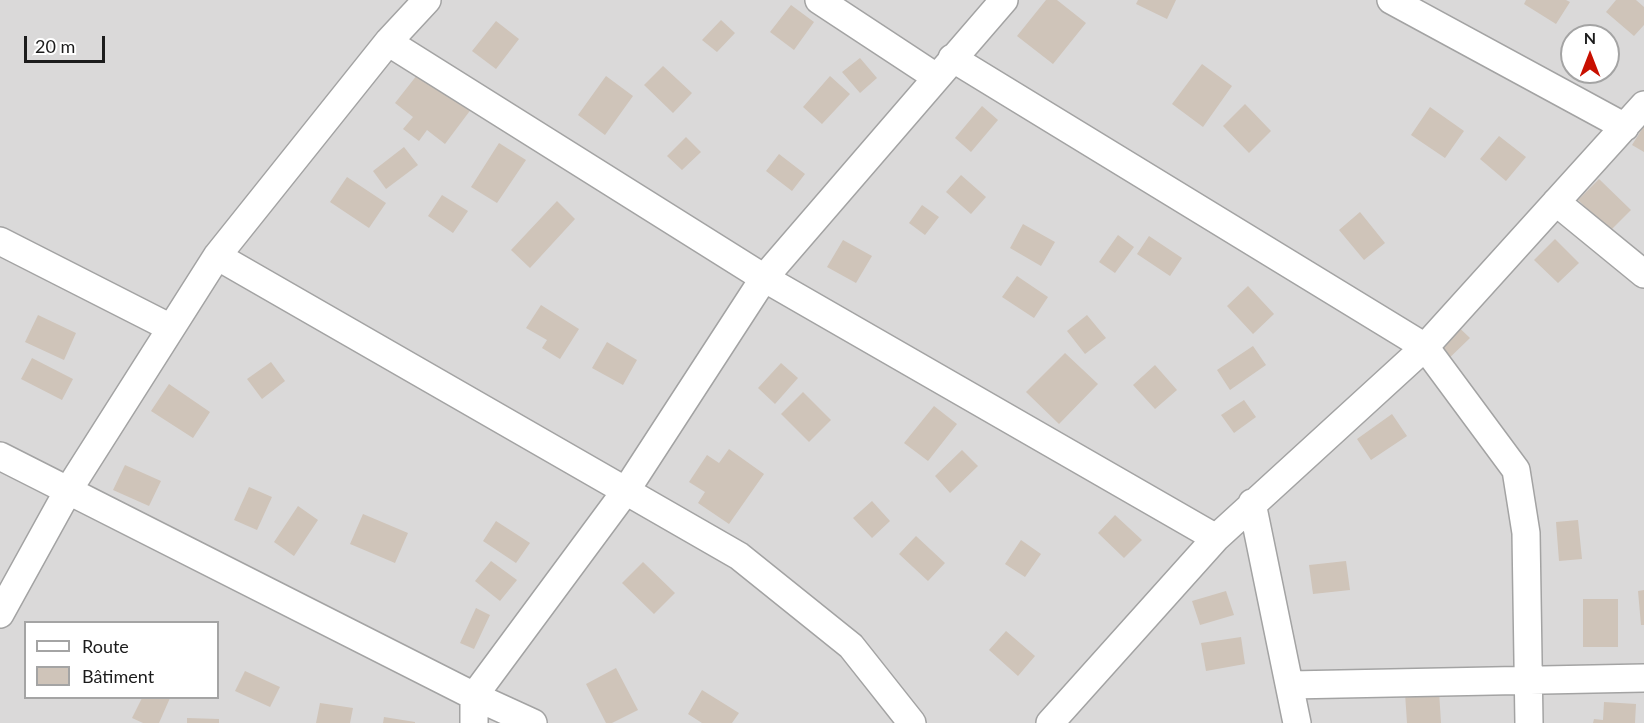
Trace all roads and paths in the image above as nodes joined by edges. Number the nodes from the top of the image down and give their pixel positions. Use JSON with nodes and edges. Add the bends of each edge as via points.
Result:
{"nodes":[{"id":1,"x":428,"y":0,"type":"edge"},
{"id":2,"x":819,"y":0,"type":"edge"},
{"id":3,"x":1004,"y":0,"type":"edge"},
{"id":4,"x":1391,"y":0,"type":"edge"},
{"id":5,"x":388,"y":42,"type":"junction"},
{"id":6,"x":944,"y":68,"type":"junction"},
{"id":7,"x":1644,"y":105,"type":"edge"},
{"id":8,"x":1624,"y":127,"type":"junction"},
{"id":9,"x":1556,"y":202,"type":"junction"},
{"id":10,"x":0,"y":241,"type":"edge"},
{"id":11,"x":217,"y":256,"type":"junction"},
{"id":12,"x":1644,"y":274,"type":"edge"},
{"id":13,"x":764,"y":278,"type":"junction"},
{"id":14,"x":171,"y":328,"type":"junction"},
{"id":15,"x":1425,"y":347,"type":"junction"},
{"id":16,"x":0,"y":456,"type":"edge"},
{"id":17,"x":69,"y":489,"type":"junction"},
{"id":18,"x":625,"y":492,"type":"junction"},
{"id":19,"x":1252,"y":503,"type":"junction"},
{"id":20,"x":1216,"y":538,"type":"junction"},
{"id":21,"x":0,"y":614,"type":"edge"},
{"id":22,"x":1644,"y":678,"type":"edge"},
{"id":23,"x":1528,"y":679,"type":"junction"},
{"id":24,"x":1290,"y":685,"type":"junction"},
{"id":25,"x":474,"y":696,"type":"junction"},
{"id":26,"x":1075,"y":711,"type":"edge"},
{"id":27,"x":474,"y":723,"type":"edge"},
{"id":28,"x":533,"y":723,"type":"edge"},
{"id":29,"x":912,"y":723,"type":"edge"},
{"id":30,"x":1050,"y":723,"type":"edge"},
{"id":31,"x":1297,"y":723,"type":"edge"},
{"id":32,"x":1529,"y":723,"type":"edge"}],
"edges":[{"from":1,"to":5,"type":"street"},
{"from":2,"to":6,"type":"street"},
{"from":3,"to":6,"type":"street"},
{"from":4,"to":8,"type":"street"},
{"from":5,"to":11,"type":"street"},
{"from":5,"to":13,"type":"street"},
{"from":6,"to":13,"type":"street"},
{"from":6,"to":15,"type":"street"},
{"from":7,"to":8,"type":"street"},
{"from":8,"to":9,"type":"street"},
{"from":9,"to":12,"type":"street"},
{"from":9,"to":15,"type":"street"},
{"from":10,"to":14,"type":"street"},
{"from":11,"to":14,"type":"street"},
{"from":11,"to":18,"type":"street"},
{"from":13,"to":18,"type":"street"},
{"from":13,"to":20,"type":"street"},
{"from":14,"to":17,"type":"street"},
{"from":15,"to":19,"type":"street"},
{"from":15,"to":23,"type":"street","via":[[1516,470],[1526,533]]},
{"from":16,"to":17,"type":"street"},
{"from":17,"to":21,"type":"street"},
{"from":17,"to":25,"type":"street"},
{"from":18,"to":25,"type":"street"},
{"from":18,"to":29,"type":"street","via":[[739,556],[851,646]]},
{"from":19,"to":20,"type":"street"},
{"from":19,"to":24,"type":"street"},
{"from":20,"to":26,"type":"street"},
{"from":22,"to":23,"type":"street"},
{"from":23,"to":24,"type":"street"},
{"from":23,"to":32,"type":"street"},
{"from":24,"to":31,"type":"street"},
{"from":25,"to":27,"type":"street"},
{"from":25,"to":28,"type":"street"},
{"from":26,"to":30,"type":"street"}]}
